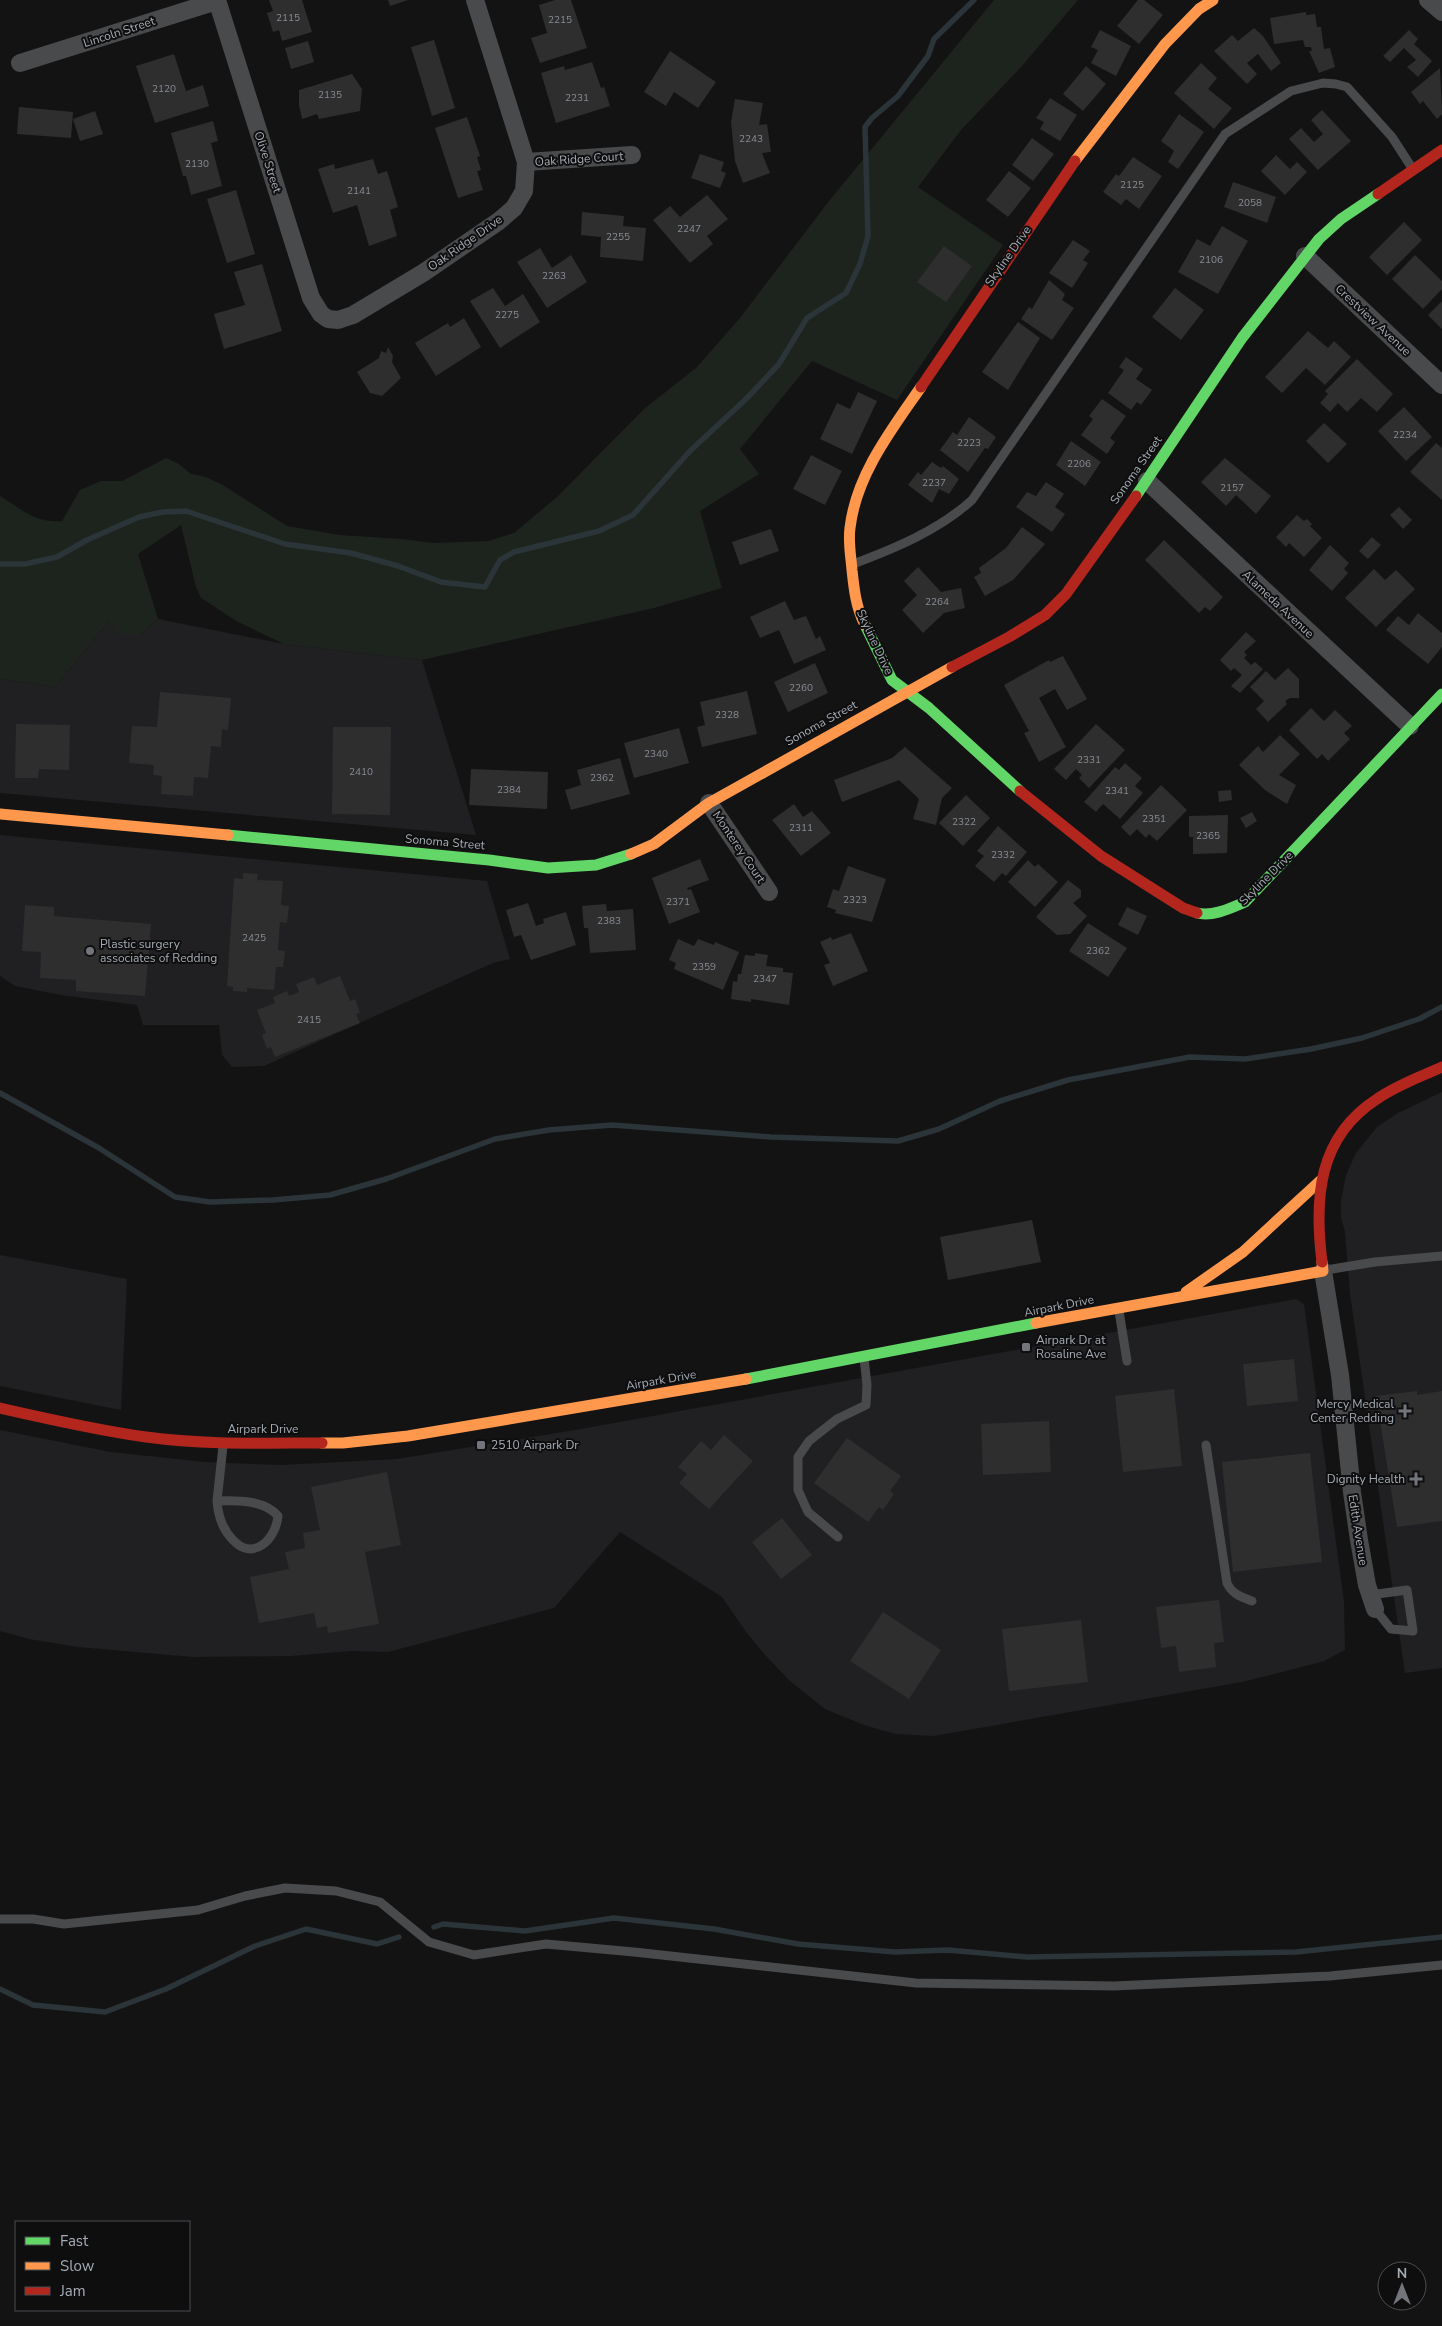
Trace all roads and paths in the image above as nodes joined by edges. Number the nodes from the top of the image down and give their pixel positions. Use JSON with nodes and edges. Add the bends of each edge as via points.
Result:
{"nodes":[{"id":1,"x":217,"y":0,"type":"edge"},
{"id":2,"x":475,"y":0,"type":"edge"},
{"id":3,"x":1213,"y":0,"type":"edge"},
{"id":4,"x":1428,"y":0,"type":"edge"},
{"id":5,"x":1442,"y":12,"type":"edge"},
{"id":6,"x":20,"y":63,"type":"dead end"},
{"id":7,"x":1442,"y":150,"type":"edge"},
{"id":8,"x":632,"y":156,"type":"dead end"},
{"id":9,"x":526,"y":162,"type":"junction"},
{"id":10,"x":1413,"y":170,"type":"junction"},
{"id":11,"x":1304,"y":256,"type":"junction"},
{"id":12,"x":328,"y":319,"type":"joint"},
{"id":13,"x":1442,"y":385,"type":"edge"},
{"id":14,"x":1147,"y":481,"type":"junction"},
{"id":15,"x":851,"y":565,"type":"junction"},
{"id":16,"x":906,"y":691,"type":"junction"},
{"id":17,"x":1442,"y":694,"type":"edge"},
{"id":18,"x":1410,"y":726,"type":"junction"},
{"id":19,"x":709,"y":803,"type":"junction"},
{"id":20,"x":0,"y":814,"type":"edge"},
{"id":21,"x":769,"y":892,"type":"dead end"},
{"id":22,"x":1442,"y":1066,"type":"edge"},
{"id":23,"x":1320,"y":1181,"type":"junction"},
{"id":24,"x":1442,"y":1256,"type":"edge"},
{"id":25,"x":1323,"y":1271,"type":"junction"},
{"id":26,"x":1178,"y":1298,"type":"junction"},
{"id":27,"x":1119,"y":1308,"type":"junction"},
{"id":28,"x":864,"y":1355,"type":"junction"},
{"id":29,"x":1127,"y":1360,"type":"dead end"},
{"id":30,"x":0,"y":1408,"type":"edge"},
{"id":31,"x":223,"y":1443,"type":"junction"},
{"id":32,"x":1206,"y":1445,"type":"dead end"},
{"id":33,"x":217,"y":1501,"type":"junction"},
{"id":34,"x":838,"y":1537,"type":"dead end"},
{"id":35,"x":1252,"y":1600,"type":"dead end"},
{"id":36,"x":1373,"y":1602,"type":"junction"},
{"id":37,"x":0,"y":1919,"type":"edge"},
{"id":38,"x":1442,"y":1965,"type":"edge"}],
"edges":[{"from":1,"to":6,"type":"street","name":"Lincoln Street"},
{"from":1,"to":12,"type":"street","name":"Olive Street","via":[[311,298]]},
{"from":2,"to":9,"type":"street","name":"Oak Ridge Drive"},
{"from":3,"to":15,"type":"street","name":"Skyline Drive","via":[[1199,9],[1165,44],[1087,143],[904,408],[872,463],[855,505],[850,529]]},
{"from":4,"to":5,"type":"street"},
{"from":7,"to":10,"type":"street","name":"Sonoma Street"},
{"from":8,"to":9,"type":"street","name":"Oak Ridge Court"},
{"from":9,"to":12,"type":"street","name":"Oak Ridge Drive","via":[[526,182],[521,199],[499,221],[353,315],[338,320]]},
{"from":10,"to":11,"type":"street","name":"Sonoma Street","via":[[1341,220]]},
{"from":10,"to":15,"type":"lane","via":[[1392,137],[1348,87],[1336,84],[1323,83],[1291,90],[1225,134],[972,500],[956,514],[898,547]]},
{"from":11,"to":13,"type":"street","name":"Crestview Avenue"},
{"from":11,"to":14,"type":"street","name":"Sonoma Street","via":[[1242,338]]},
{"from":14,"to":16,"type":"street","name":"Sonoma Street","via":[[1056,606],[1009,637]]},
{"from":14,"to":18,"type":"street","name":"Alameda Avenue"},
{"from":15,"to":16,"type":"street","name":"Skyline Drive","via":[[854,592],[866,628],[892,680]]},
{"from":16,"to":18,"type":"street","name":"Skyline Drive","via":[[1030,800],[1101,856],[1183,908],[1202,914],[1224,911],[1245,902]]},
{"from":16,"to":19,"type":"street","name":"Sonoma Street"},
{"from":17,"to":18,"type":"street","name":"Skyline Drive"},
{"from":19,"to":20,"type":"street","name":"Sonoma Street","via":[[654,844],[631,854],[596,865],[548,868]]},
{"from":19,"to":21,"type":"street","name":"Monterey Court"},
{"from":22,"to":23,"type":"street","via":[[1377,1099],[1358,1114],[1334,1144]]},
{"from":23,"to":25,"type":"street","via":[[1317,1204]]},
{"from":23,"to":26,"type":"street","via":[[1243,1252]]},
{"from":24,"to":25,"type":"lane"},
{"from":25,"to":26,"type":"street","name":"Airpark Drive"},
{"from":25,"to":36,"type":"street","name":"Edith Avenue","via":[[1340,1375],[1354,1502]]},
{"from":26,"to":27,"type":"street","name":"Airpark Drive"},
{"from":27,"to":28,"type":"street","name":"Airpark Drive"},
{"from":27,"to":29,"type":"lane"},
{"from":28,"to":31,"type":"street","name":"Airpark Drive","via":[[731,1382],[408,1436],[343,1443]]},
{"from":28,"to":34,"type":"lane","via":[[866,1405],[837,1419],[809,1441],[798,1457],[798,1490],[808,1512]]},
{"from":30,"to":31,"type":"street","name":"Airpark Drive","via":[[147,1437]]},
{"from":31,"to":33,"type":"lane"},
{"from":32,"to":35,"type":"lane","via":[[1227,1583],[1230,1590],[1240,1597]]},
{"from":33,"to":33,"type":"lane","via":[[242,1501],[272,1510],[278,1516],[274,1534],[258,1547],[240,1546],[223,1526]]},
{"from":36,"to":36,"type":"lane","via":[[1407,1590],[1412,1631],[1391,1629]]},
{"from":37,"to":38,"type":"lane","via":[[34,1919],[64,1924],[198,1910],[285,1888],[336,1891],[380,1902],[429,1942],[474,1955],[546,1944],[916,1983],[1114,1986],[1330,1976]]}]}
